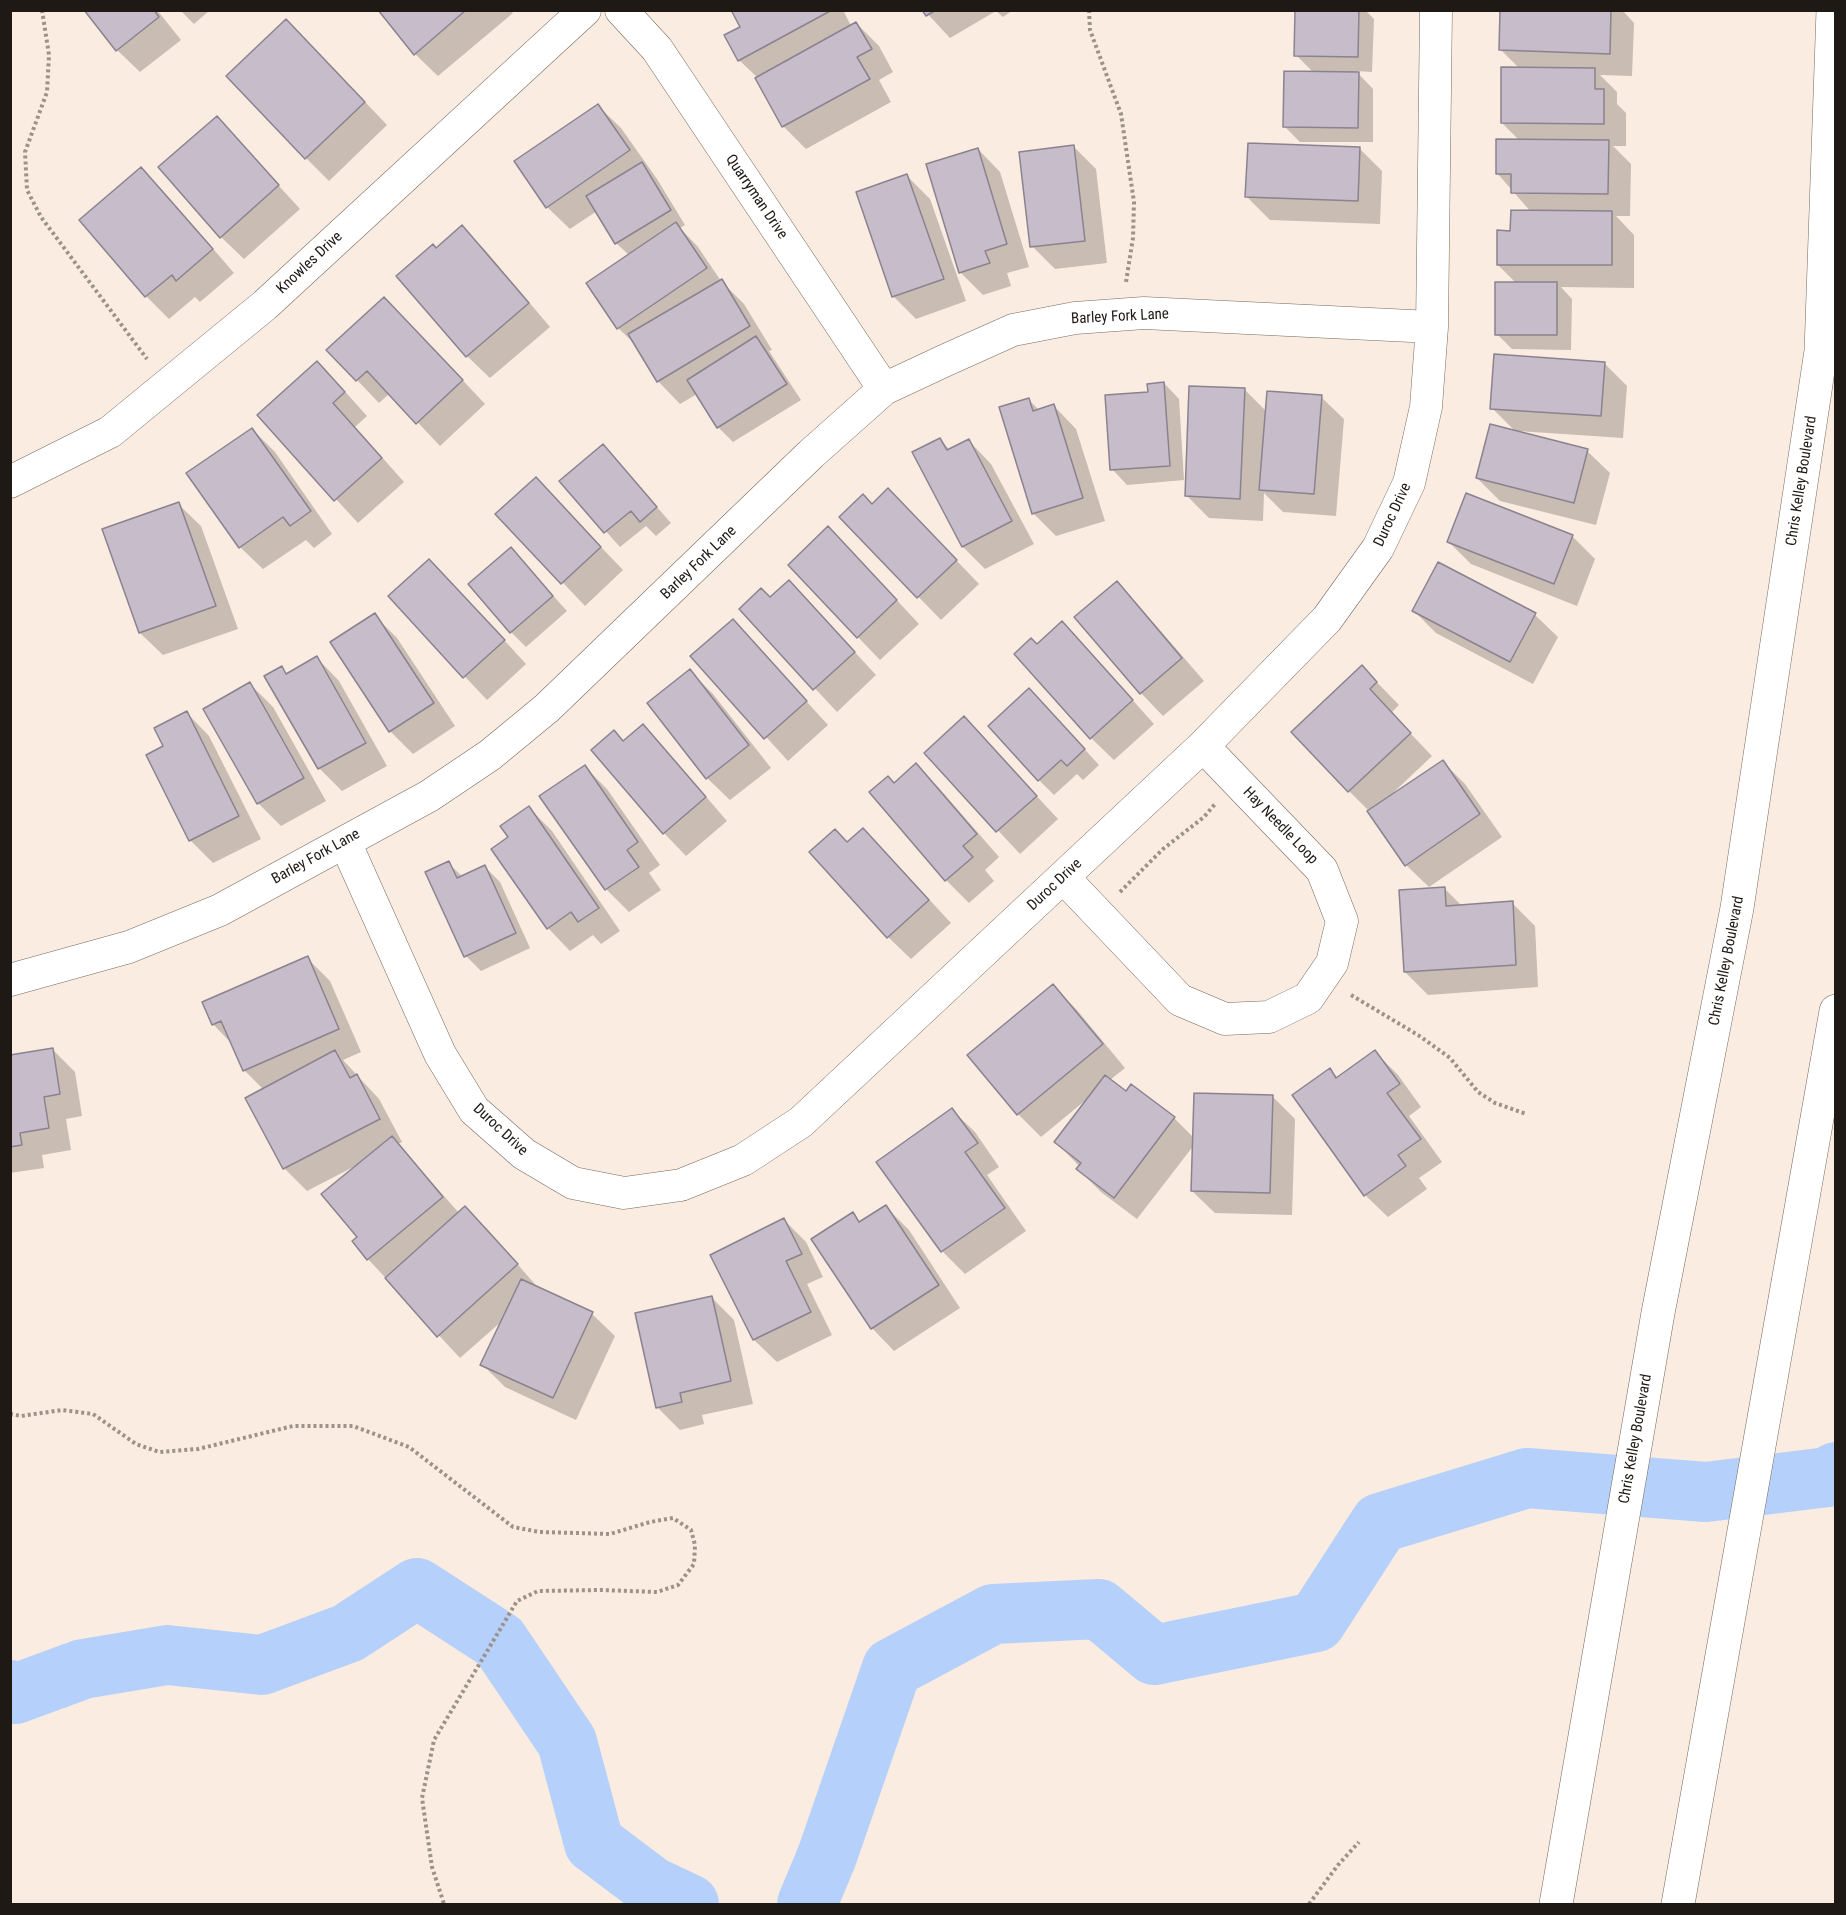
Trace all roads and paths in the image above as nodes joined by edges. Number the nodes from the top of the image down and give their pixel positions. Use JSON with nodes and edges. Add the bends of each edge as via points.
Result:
{"nodes":[{"id":1,"x":42,"y":10,"type":"edge"},
{"id":2,"x":585,"y":10,"type":"edge"},
{"id":3,"x":621,"y":10,"type":"edge"},
{"id":4,"x":1089,"y":10,"type":"edge"},
{"id":5,"x":1436,"y":10,"type":"edge"},
{"id":6,"x":1833,"y":10,"type":"edge"},
{"id":7,"x":1126,"y":283,"type":"dead end"},
{"id":8,"x":1432,"y":327,"type":"junction"},
{"id":9,"x":147,"y":358,"type":"dead end"},
{"id":10,"x":885,"y":389,"type":"junction"},
{"id":11,"x":10,"y":482,"type":"edge"},
{"id":12,"x":1203,"y":746,"type":"junction"},
{"id":13,"x":1218,"y":801,"type":"dead end"},
{"id":14,"x":345,"y":842,"type":"junction"},
{"id":15,"x":1063,"y":877,"type":"junction"},
{"id":16,"x":1115,"y":897,"type":"dead end"},
{"id":17,"x":10,"y":980,"type":"edge"},
{"id":18,"x":1351,"y":995,"type":"dead end"},
{"id":19,"x":1836,"y":1011,"type":"edge"},
{"id":20,"x":1526,"y":1113,"type":"dead end"},
{"id":21,"x":10,"y":1414,"type":"edge"},
{"id":22,"x":1359,"y":1842,"type":"dead end"},
{"id":23,"x":444,"y":1905,"type":"edge"},
{"id":24,"x":1309,"y":1905,"type":"edge"},
{"id":25,"x":1556,"y":1905,"type":"edge"},
{"id":26,"x":1678,"y":1905,"type":"edge"}],
"edges":[{"from":1,"to":9,"type":"path","via":[[50,55],[47,92],[25,152],[27,190],[41,217]]},
{"from":2,"to":11,"type":"street","name":"Knowles Drive","via":[[265,305],[120,425]]},
{"from":3,"to":10,"type":"street","name":"Quarryman Drive","via":[[657,49]]},
{"from":4,"to":7,"type":"path","via":[[1090,30],[1121,114],[1134,202]]},
{"from":5,"to":8,"type":"street","name":"Duroc Drive"},
{"from":6,"to":25,"type":"main road","name":"Chris Kelley Boulevard","via":[[1821,351],[1737,908],[1658,1313]]},
{"from":8,"to":10,"type":"street","name":"Barley Fork Lane","via":[[1144,313],[1074,318],[1013,330]]},
{"from":8,"to":12,"type":"street","name":"Duroc Drive","via":[[1426,407],[1409,483],[1378,548],[1327,619]]},
{"from":10,"to":14,"type":"street","name":"Barley Fork Lane","via":[[547,708],[490,755],[429,796]]},
{"from":12,"to":15,"type":"street","name":"Duroc Drive"},
{"from":12,"to":15,"type":"street","name":"Hay Needle Loop","via":[[1322,870],[1342,921],[1332,963],[1308,998],[1269,1017],[1225,1019],[1180,1000]]},
{"from":13,"to":16,"type":"path"},
{"from":14,"to":15,"type":"street","name":"Duroc Drive","via":[[440,1054],[474,1110],[524,1154],[573,1183],[624,1193],[681,1185],[743,1160],[801,1122]]},
{"from":14,"to":17,"type":"street","name":"Barley Fork Lane","via":[[210,914],[129,947]]},
{"from":18,"to":20,"type":"path","via":[[1450,1058],[1478,1092]]},
{"from":19,"to":26,"type":"main road"},
{"from":21,"to":23,"type":"path","via":[[62,1410],[93,1414],[136,1444],[159,1452],[198,1449],[293,1426],[353,1426],[409,1447],[513,1527],[540,1532],[610,1534],[673,1518],[691,1530],[694,1564],[678,1585],[657,1592],[538,1591],[517,1601],[434,1740],[422,1798],[432,1867]]},
{"from":22,"to":24,"type":"path"}]}
